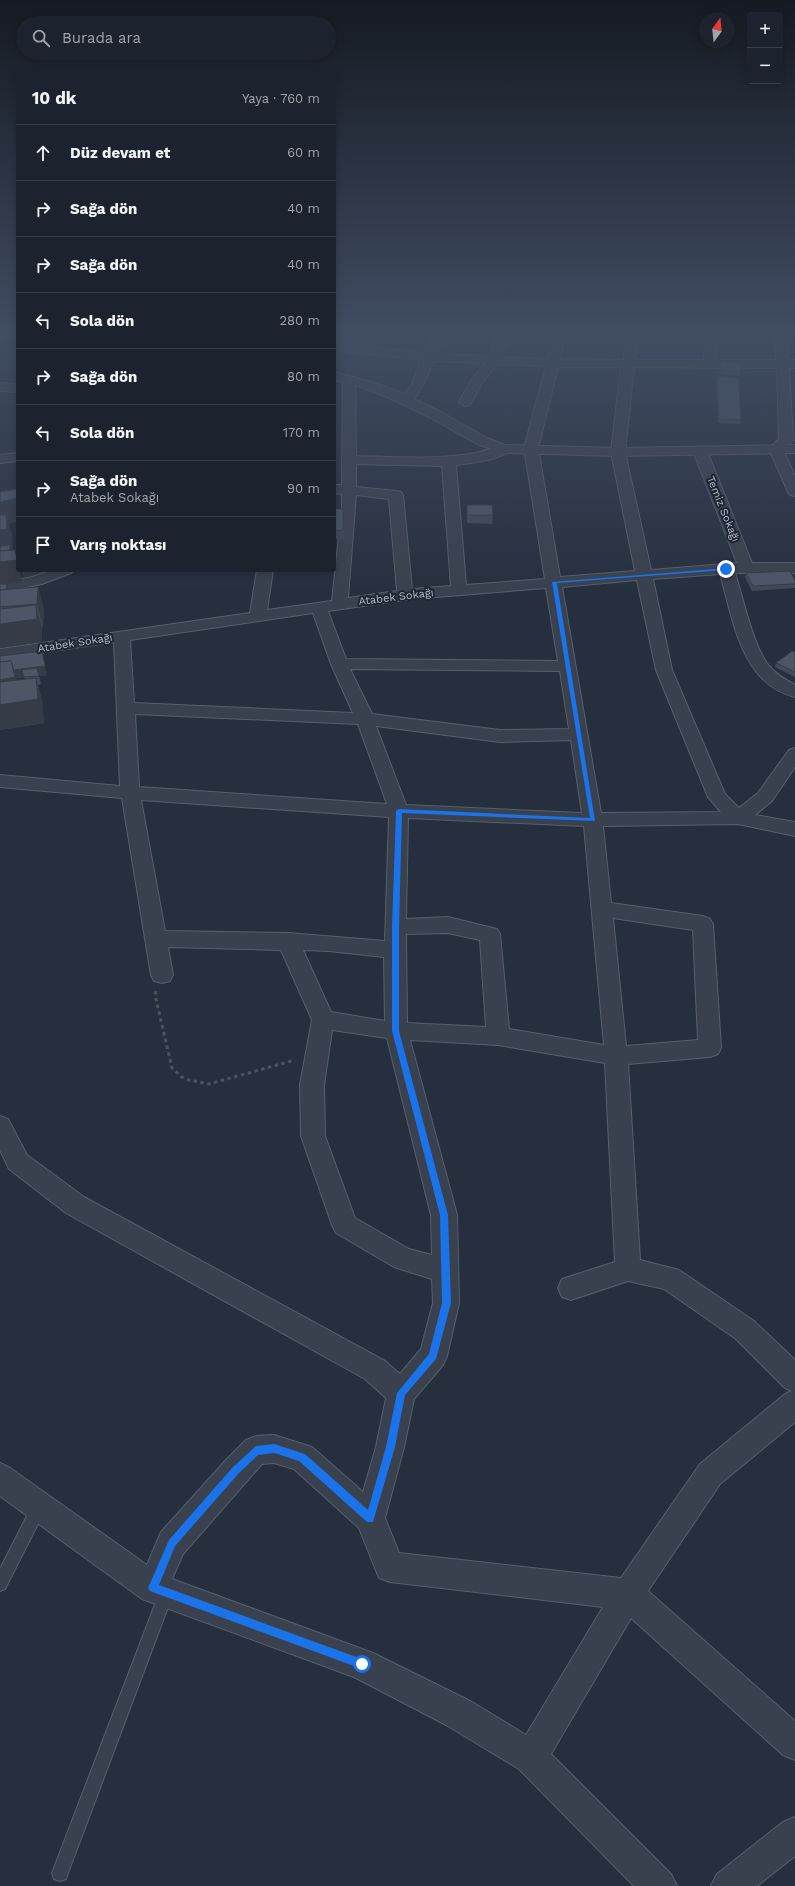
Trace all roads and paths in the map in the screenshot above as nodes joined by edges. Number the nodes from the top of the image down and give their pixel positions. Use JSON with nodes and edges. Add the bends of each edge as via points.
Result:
{"nodes":[{"id":1,"x":349,"y":418,"type":"edge"},
{"id":2,"x":440,"y":418,"type":"edge"},
{"id":3,"x":539,"y":418,"type":"edge"},
{"id":4,"x":622,"y":418,"type":"edge"},
{"id":5,"x":787,"y":418,"type":"edge"},
{"id":6,"x":776,"y":449,"type":"junction"},
{"id":7,"x":795,"y":449,"type":"edge"},
{"id":8,"x":504,"y":450,"type":"junction"},
{"id":9,"x":700,"y":450,"type":"junction"},
{"id":10,"x":531,"y":451,"type":"junction"},
{"id":11,"x":618,"y":452,"type":"junction"},
{"id":12,"x":16,"y":457,"type":"edge"},
{"id":13,"x":0,"y":459,"type":"edge"},
{"id":14,"x":349,"y":460,"type":"junction"},
{"id":15,"x":449,"y":462,"type":"junction"},
{"id":16,"x":348,"y":488,"type":"junction"},
{"id":17,"x":336,"y":489,"type":"edge"},
{"id":18,"x":795,"y":492,"type":"edge"},
{"id":19,"x":746,"y":567,"type":"junction"},
{"id":20,"x":795,"y":568,"type":"edge"},
{"id":21,"x":726,"y":569,"type":"junction"},
{"id":22,"x":61,"y":572,"type":"edge"},
{"id":23,"x":265,"y":572,"type":"edge"},
{"id":24,"x":645,"y":576,"type":"junction"},
{"id":25,"x":555,"y":582,"type":"junction"},
{"id":26,"x":0,"y":588,"type":"edge"},
{"id":27,"x":459,"y":589,"type":"junction"},
{"id":28,"x":405,"y":595,"type":"junction"},
{"id":29,"x":340,"y":604,"type":"junction"},
{"id":30,"x":320,"y":607,"type":"junction"},
{"id":31,"x":258,"y":616,"type":"junction"},
{"id":32,"x":122,"y":636,"type":"junction"},
{"id":33,"x":0,"y":654,"type":"edge"},
{"id":34,"x":339,"y":664,"type":"junction"},
{"id":35,"x":568,"y":666,"type":"junction"},
{"id":36,"x":795,"y":692,"type":"edge"},
{"id":37,"x":125,"y":708,"type":"junction"},
{"id":38,"x":365,"y":719,"type":"junction"},
{"id":39,"x":579,"y":734,"type":"junction"},
{"id":40,"x":795,"y":754,"type":"edge"},
{"id":41,"x":0,"y":781,"type":"edge"},
{"id":42,"x":130,"y":793,"type":"junction"},
{"id":43,"x":399,"y":811,"type":"junction"},
{"id":44,"x":738,"y":818,"type":"junction"},
{"id":45,"x":593,"y":820,"type":"junction"},
{"id":46,"x":795,"y":829,"type":"edge"},
{"id":47,"x":602,"y":909,"type":"junction"},
{"id":48,"x":156,"y":939,"type":"junction"},
{"id":49,"x":395,"y":939,"type":"junction"},
{"id":50,"x":288,"y":941,"type":"junction"},
{"id":51,"x":162,"y":975,"type":"joint"},
{"id":52,"x":323,"y":1020,"type":"junction"},
{"id":53,"x":396,"y":1031,"type":"junction"},
{"id":54,"x":498,"y":1036,"type":"junction"},
{"id":55,"x":317,"y":1054,"type":"junction"},
{"id":56,"x":616,"y":1056,"type":"junction"},
{"id":57,"x":0,"y":1126,"type":"edge"},
{"id":58,"x":628,"y":1269,"type":"junction"},
{"id":59,"x":446,"y":1271,"type":"junction"},
{"id":60,"x":571,"y":1288,"type":"dead end"},
{"id":61,"x":795,"y":1379,"type":"edge"},
{"id":62,"x":401,"y":1393,"type":"junction"},
{"id":63,"x":795,"y":1404,"type":"edge"},
{"id":64,"x":0,"y":1478,"type":"edge"},
{"id":65,"x":39,"y":1506,"type":"junction"},
{"id":66,"x":370,"y":1518,"type":"junction"},
{"id":67,"x":0,"y":1584,"type":"edge"},
{"id":68,"x":160,"y":1590,"type":"junction"},
{"id":69,"x":628,"y":1594,"type":"junction"},
{"id":70,"x":795,"y":1743,"type":"edge"},
{"id":71,"x":531,"y":1757,"type":"junction"},
{"id":72,"x":795,"y":1834,"type":"edge"},
{"id":73,"x":60,"y":1873,"type":"dead end"},
{"id":74,"x":659,"y":1886,"type":"edge"},
{"id":75,"x":729,"y":1886,"type":"edge"}],
"edges":[{"from":1,"to":14,"type":"street"},
{"from":2,"to":8,"type":"street","via":[[490,446]]},
{"from":3,"to":10,"type":"street"},
{"from":4,"to":11,"type":"street"},
{"from":5,"to":6,"type":"street","via":[[786,440]]},
{"from":6,"to":7,"type":"street"},
{"from":6,"to":9,"type":"street"},
{"from":6,"to":18,"type":"street"},
{"from":8,"to":10,"type":"street"},
{"from":8,"to":15,"type":"street"},
{"from":9,"to":11,"type":"street"},
{"from":9,"to":19,"type":"street","name":"Temiz Sokağı"},
{"from":10,"to":11,"type":"street"},
{"from":10,"to":25,"type":"street"},
{"from":11,"to":24,"type":"street"},
{"from":12,"to":13,"type":"street"},
{"from":14,"to":15,"type":"street"},
{"from":14,"to":16,"type":"street"},
{"from":15,"to":27,"type":"street"},
{"from":16,"to":17,"type":"street"},
{"from":16,"to":28,"type":"street","via":[[396,495]]},
{"from":16,"to":29,"type":"street","via":[[349,508]]},
{"from":19,"to":20,"type":"street","name":"Atabek Sokağı"},
{"from":19,"to":21,"type":"street","name":"Atabek Sokağı"},
{"from":21,"to":24,"type":"street","name":"Atabek Sokağı"},
{"from":21,"to":36,"type":"street","via":[[752,653],[764,671],[778,683]]},
{"from":22,"to":26,"type":"street","via":[[36,581]]},
{"from":23,"to":31,"type":"street"},
{"from":24,"to":25,"type":"street","name":"Atabek Sokağı"},
{"from":24,"to":44,"type":"street","via":[[664,670],[717,797]]},
{"from":25,"to":27,"type":"street","name":"Atabek Sokağı"},
{"from":25,"to":35,"type":"street"},
{"from":27,"to":28,"type":"street","name":"Atabek Sokağı"},
{"from":28,"to":29,"type":"street","name":"Atabek Sokağı"},
{"from":29,"to":30,"type":"street","name":"Atabek Sokağı"},
{"from":30,"to":31,"type":"street","name":"Atabek Sokağı"},
{"from":30,"to":34,"type":"street"},
{"from":31,"to":32,"type":"street","name":"Atabek Sokağı"},
{"from":32,"to":33,"type":"street","name":"Atabek Sokağı"},
{"from":32,"to":37,"type":"street"},
{"from":34,"to":35,"type":"street"},
{"from":34,"to":38,"type":"street"},
{"from":35,"to":39,"type":"street"},
{"from":37,"to":38,"type":"street"},
{"from":37,"to":42,"type":"street"},
{"from":38,"to":39,"type":"street","via":[[500,736]]},
{"from":38,"to":43,"type":"street"},
{"from":39,"to":45,"type":"street"},
{"from":40,"to":44,"type":"street","via":[[765,797]]},
{"from":41,"to":42,"type":"street"},
{"from":42,"to":43,"type":"street"},
{"from":42,"to":48,"type":"street"},
{"from":43,"to":45,"type":"street"},
{"from":43,"to":49,"type":"street"},
{"from":44,"to":45,"type":"street"},
{"from":44,"to":46,"type":"street"},
{"from":45,"to":47,"type":"street"},
{"from":47,"to":56,"type":"street"},
{"from":47,"to":56,"type":"street","via":[[702,924],[710,1048]]},
{"from":48,"to":50,"type":"street"},
{"from":48,"to":51,"type":"street"},
{"from":49,"to":50,"type":"street","via":[[328,943]]},
{"from":49,"to":53,"type":"street"},
{"from":49,"to":54,"type":"street","via":[[448,925],[490,934]]},
{"from":50,"to":52,"type":"street"},
{"from":51,"to":55,"type":"path","via":[[154,995],[172,1068],[184,1079],[209,1084]]},
{"from":52,"to":53,"type":"street"},
{"from":52,"to":55,"type":"street"},
{"from":53,"to":54,"type":"street"},
{"from":53,"to":59,"type":"street","via":[[444,1215]]},
{"from":54,"to":56,"type":"street"},
{"from":55,"to":59,"type":"street","via":[[312,1085],[313,1136],[345,1226],[403,1259]]},
{"from":56,"to":58,"type":"street"},
{"from":57,"to":62,"type":"street","via":[[18,1162],[75,1205],[375,1370]]},
{"from":58,"to":60,"type":"street"},
{"from":58,"to":61,"type":"street","via":[[670,1278],[745,1330]]},
{"from":59,"to":62,"type":"street","via":[[446,1303],[433,1356]]},
{"from":62,"to":66,"type":"street","via":[[390,1447]]},
{"from":63,"to":69,"type":"street","via":[[710,1474]]},
{"from":64,"to":65,"type":"street"},
{"from":65,"to":67,"type":"lane"},
{"from":65,"to":68,"type":"street"},
{"from":66,"to":68,"type":"street","via":[[302,1458],[274,1448],[256,1450],[172,1543]]},
{"from":66,"to":69,"type":"street","via":[[390,1567]]},
{"from":68,"to":71,"type":"street","via":[[362,1664],[460,1714]]},
{"from":68,"to":73,"type":"lane"},
{"from":69,"to":70,"type":"street"},
{"from":69,"to":71,"type":"street"},
{"from":71,"to":74,"type":"street"},
{"from":72,"to":75,"type":"street"}]}
